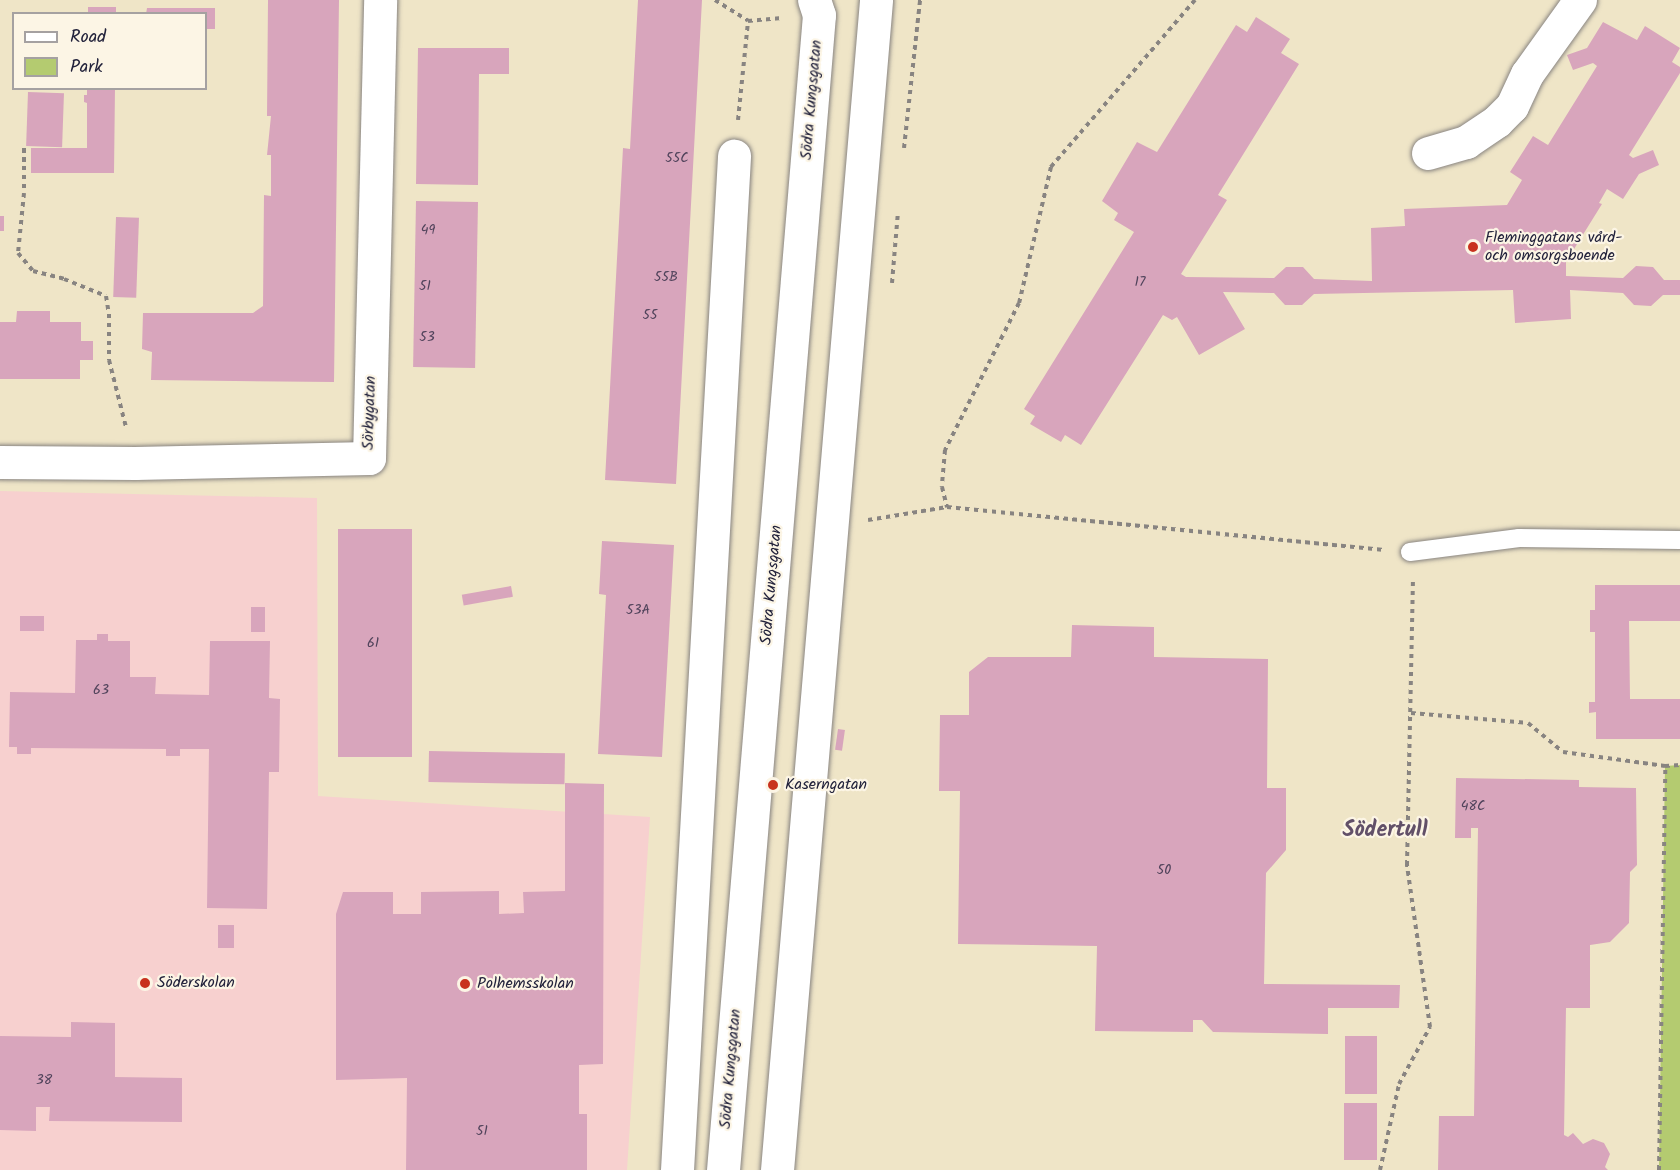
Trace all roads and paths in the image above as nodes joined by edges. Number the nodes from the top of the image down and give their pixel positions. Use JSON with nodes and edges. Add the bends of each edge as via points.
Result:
{"nodes":[{"id":1,"x":380,"y":0,"type":"edge"},
{"id":2,"x":716,"y":0,"type":"edge"},
{"id":3,"x":814,"y":0,"type":"edge"},
{"id":4,"x":876,"y":0,"type":"edge"},
{"id":5,"x":1195,"y":0,"type":"edge"},
{"id":6,"x":1580,"y":0,"type":"edge"},
{"id":7,"x":748,"y":21,"type":"dead end"},
{"id":8,"x":24,"y":148,"type":"dead end"},
{"id":9,"x":1428,"y":153,"type":"dead end"},
{"id":10,"x":734,"y":156,"type":"dead end"},
{"id":11,"x":0,"y":462,"type":"edge"},
{"id":12,"x":135,"y":463,"type":"junction"},
{"id":13,"x":947,"y":507,"type":"junction"},
{"id":14,"x":868,"y":520,"type":"dead end"},
{"id":15,"x":1680,"y":540,"type":"edge"},
{"id":16,"x":1410,"y":552,"type":"junction"},
{"id":17,"x":1411,"y":713,"type":"junction"},
{"id":18,"x":1680,"y":765,"type":"edge"},
{"id":19,"x":1665,"y":766,"type":"junction"},
{"id":20,"x":677,"y":1170,"type":"edge"},
{"id":21,"x":723,"y":1170,"type":"edge"},
{"id":22,"x":777,"y":1170,"type":"edge"},
{"id":23,"x":1380,"y":1170,"type":"edge"},
{"id":24,"x":1659,"y":1170,"type":"edge"}],
"edges":[{"from":1,"to":12,"type":"main road","name":"Sörbygatan","via":[[369,458]]},
{"from":2,"to":7,"type":"path"},
{"from":3,"to":21,"type":"main road","name":"Södra Kungsgatan","via":[[819,15]]},
{"from":4,"to":22,"type":"main road"},
{"from":5,"to":13,"type":"path","via":[[1051,167],[1019,303],[945,450],[942,487]]},
{"from":6,"to":9,"type":"main road","via":[[1527,74],[1505,114],[1466,142]]},
{"from":8,"to":12,"type":"path","via":[[18,253],[33,271],[106,296],[109,360]]},
{"from":10,"to":20,"type":"main road"},
{"from":11,"to":12,"type":"main road","name":"Sörbygatan"},
{"from":13,"to":14,"type":"path"},
{"from":13,"to":16,"type":"path"},
{"from":15,"to":16,"type":"lane","via":[[1519,538]]},
{"from":16,"to":17,"type":"path","via":[[1414,586]]},
{"from":17,"to":19,"type":"path","via":[[1528,723],[1563,752]]},
{"from":17,"to":23,"type":"path","via":[[1407,865],[1430,1027],[1399,1084]]},
{"from":18,"to":19,"type":"path"},
{"from":19,"to":24,"type":"path"}]}
